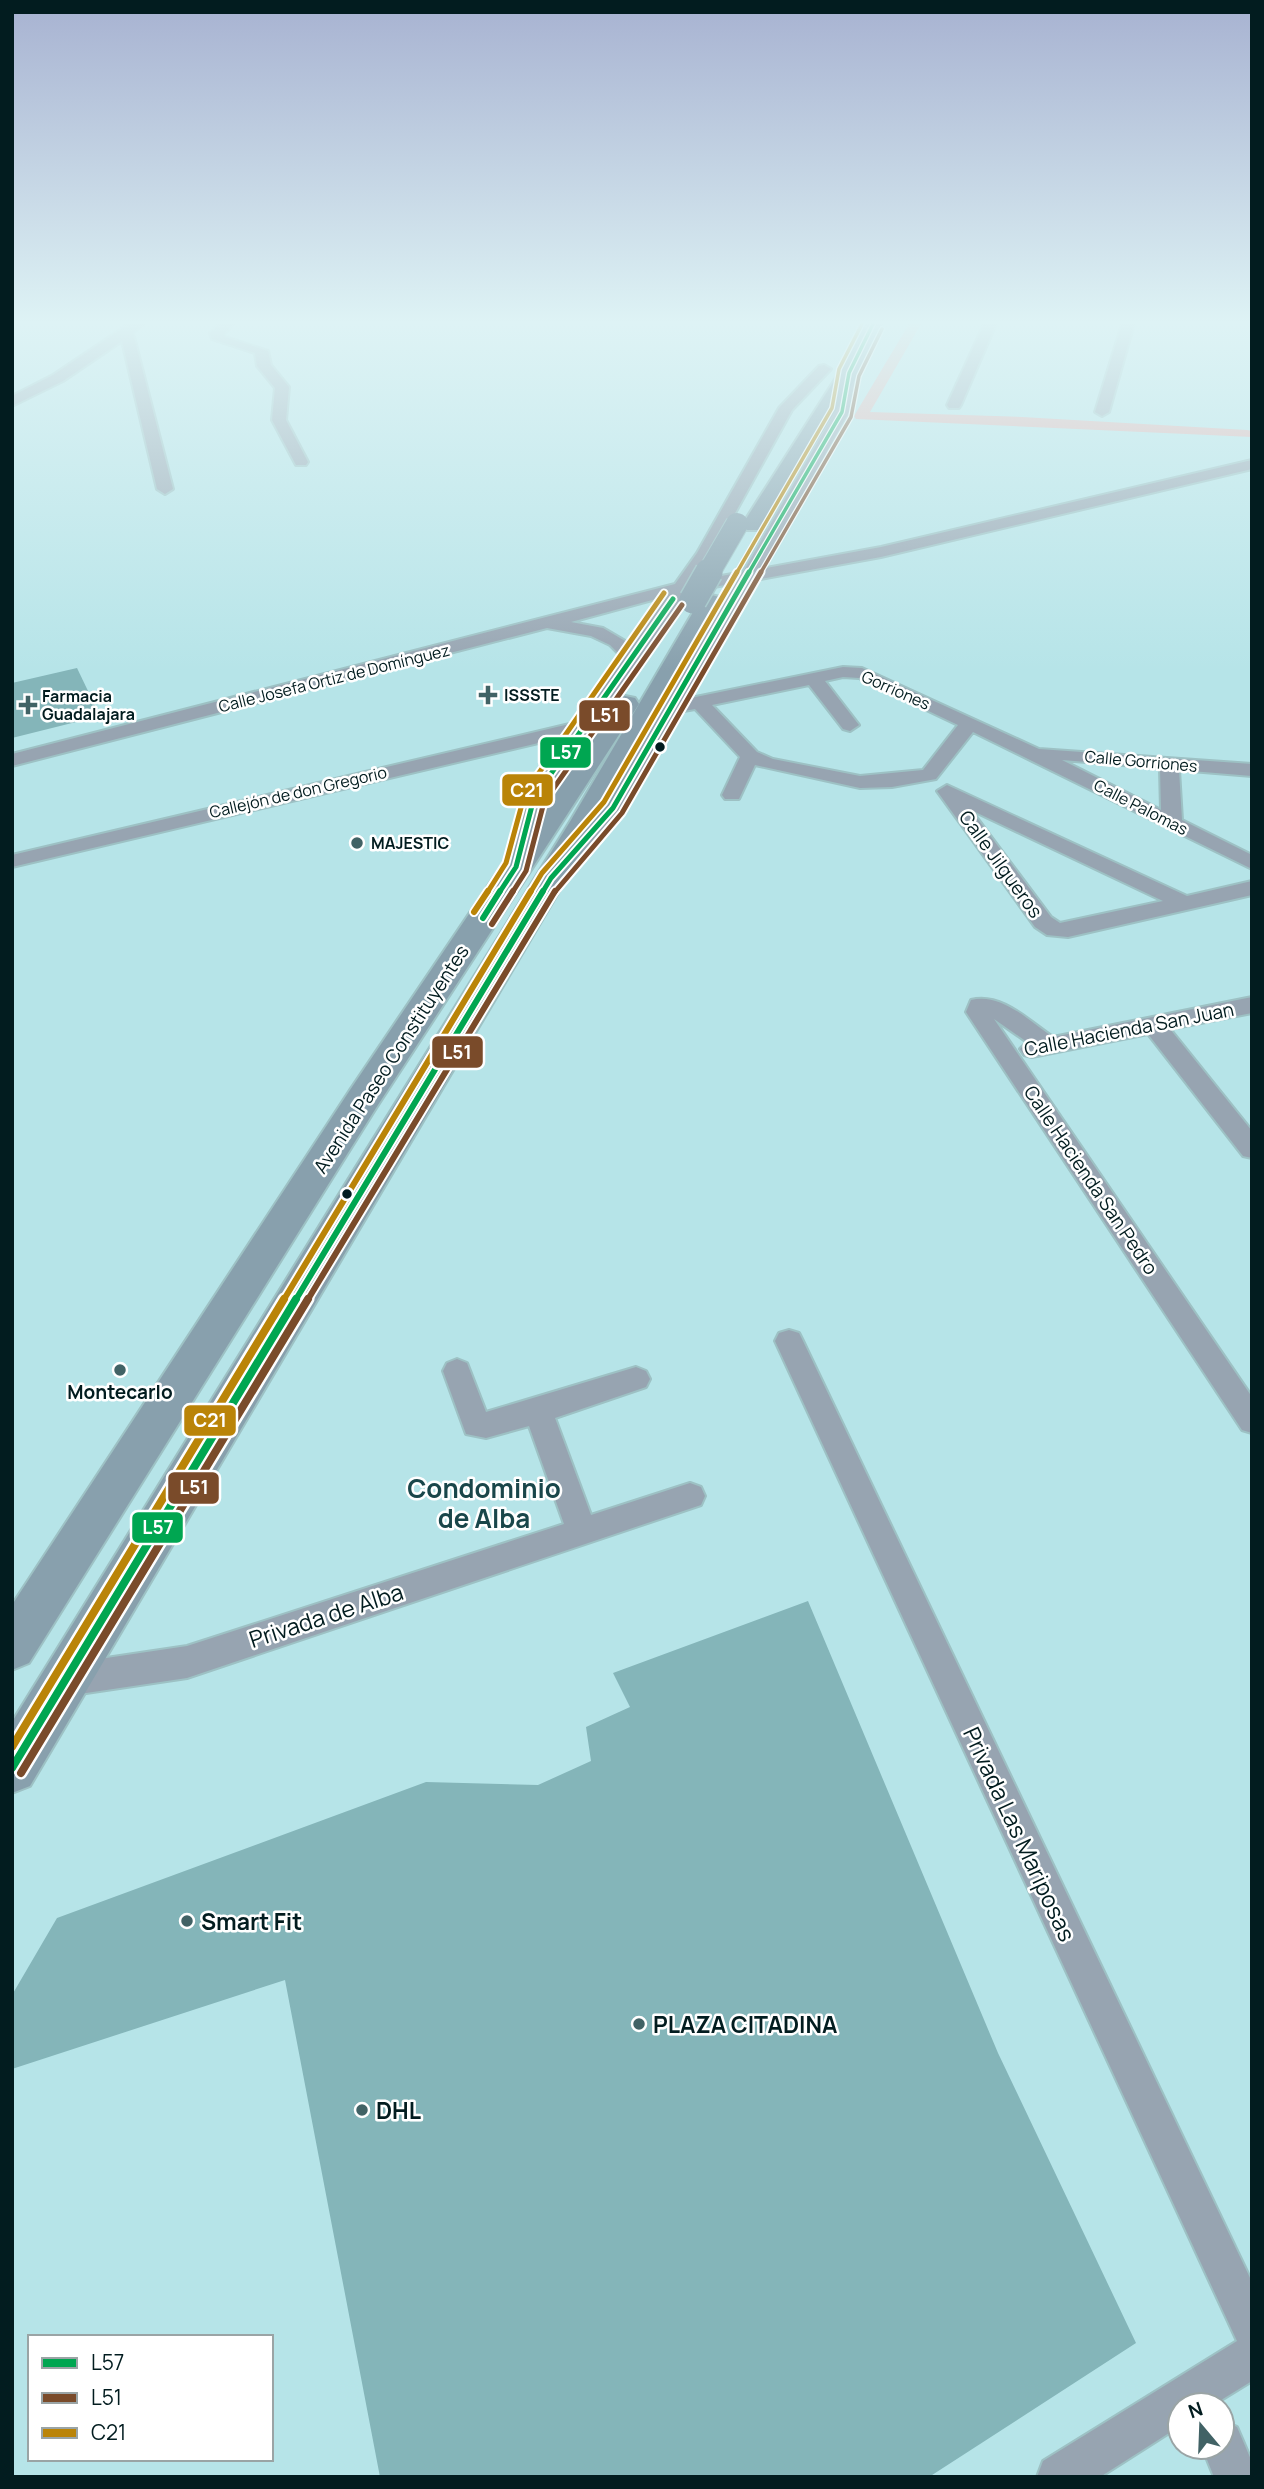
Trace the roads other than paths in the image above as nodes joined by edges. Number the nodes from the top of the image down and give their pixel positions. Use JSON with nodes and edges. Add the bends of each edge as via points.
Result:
{"nodes":[{"id":1,"x":155,"y":440,"type":"edge"},
{"id":2,"x":287,"y":440,"type":"edge"},
{"id":3,"x":768,"y":440,"type":"edge"},
{"id":4,"x":784,"y":440,"type":"edge"},
{"id":5,"x":807,"y":440,"type":"edge"},
{"id":6,"x":826,"y":440,"type":"edge"},
{"id":7,"x":1252,"y":450,"type":"edge"},
{"id":8,"x":301,"y":462,"type":"dead end"},
{"id":9,"x":1252,"y":464,"type":"edge"},
{"id":10,"x":1118,"y":479,"type":"dead end"},
{"id":11,"x":1091,"y":485,"type":"dead end"},
{"id":12,"x":165,"y":489,"type":"dead end"},
{"id":13,"x":720,"y":529,"type":"junction"},
{"id":14,"x":773,"y":531,"type":"junction"},
{"id":15,"x":878,"y":546,"type":"junction"},
{"id":16,"x":762,"y":549,"type":"junction"},
{"id":17,"x":705,"y":553,"type":"junction"},
{"id":18,"x":750,"y":571,"type":"junction"},
{"id":19,"x":683,"y":584,"type":"junction"},
{"id":20,"x":528,"y":628,"type":"junction"},
{"id":21,"x":632,"y":657,"type":"junction"},
{"id":22,"x":813,"y":678,"type":"junction"},
{"id":23,"x":699,"y":702,"type":"junction"},
{"id":24,"x":669,"y":712,"type":"junction"},
{"id":25,"x":969,"y":724,"type":"junction"},
{"id":26,"x":850,"y":725,"type":"dead end"},
{"id":27,"x":585,"y":726,"type":"junction"},
{"id":28,"x":723,"y":728,"type":"junction"},
{"id":29,"x":1031,"y":752,"type":"junction"},
{"id":30,"x":750,"y":756,"type":"junction"},
{"id":31,"x":12,"y":760,"type":"edge"},
{"id":32,"x":1169,"y":764,"type":"junction"},
{"id":33,"x":1252,"y":770,"type":"edge"},
{"id":34,"x":929,"y":775,"type":"junction"},
{"id":35,"x":947,"y":790,"type":"junction"},
{"id":36,"x":732,"y":795,"type":"dead end"},
{"id":37,"x":1172,"y":822,"type":"junction"},
{"id":38,"x":12,"y":862,"type":"edge"},
{"id":39,"x":1252,"y":863,"type":"edge"},
{"id":40,"x":534,"y":873,"type":"junction"},
{"id":41,"x":1252,"y":888,"type":"edge"},
{"id":42,"x":1184,"y":903,"type":"junction"},
{"id":43,"x":1252,"y":1005,"type":"edge"},
{"id":44,"x":1154,"y":1026,"type":"junction"},
{"id":45,"x":1048,"y":1045,"type":"junction"},
{"id":46,"x":1007,"y":1054,"type":"junction"},
{"id":47,"x":1252,"y":1149,"type":"edge"},
{"id":48,"x":789,"y":1340,"type":"dead end"},
{"id":49,"x":457,"y":1371,"type":"dead end"},
{"id":50,"x":636,"y":1379,"type":"dead end"},
{"id":51,"x":538,"y":1410,"type":"junction"},
{"id":52,"x":1252,"y":1421,"type":"edge"},
{"id":53,"x":690,"y":1496,"type":"dead end"},
{"id":54,"x":581,"y":1530,"type":"junction"},
{"id":55,"x":12,"y":1647,"type":"edge"},
{"id":56,"x":66,"y":1680,"type":"junction"},
{"id":57,"x":12,"y":1768,"type":"edge"},
{"id":58,"x":1252,"y":2328,"type":"edge"},
{"id":59,"x":1252,"y":2356,"type":"edge"},
{"id":60,"x":1212,"y":2391,"type":"edge"},
{"id":61,"x":1166,"y":2419,"type":"edge"},
{"id":62,"x":1059,"y":2477,"type":"edge"}],
"edges":[{"from":1,"to":12,"type":"street"},
{"from":2,"to":8,"type":"street"},
{"from":3,"to":13,"type":"street"},
{"from":4,"to":40,"type":"highway","name":"Avenida Paseo Constituyentes","bridge":true,"via":[[693,600],[552,815]]},
{"from":5,"to":40,"type":"highway","name":"Avenida Paseo Constituyentes","via":[[586,820]]},
{"from":6,"to":14,"type":"street"},
{"from":7,"to":10,"type":"street"},
{"from":9,"to":15,"type":"street"},
{"from":11,"to":15,"type":"street"},
{"from":13,"to":14,"type":"street","via":[[735,537]]},
{"from":13,"to":17,"type":"street"},
{"from":14,"to":16,"type":"street"},
{"from":15,"to":18,"type":"street","name":"Calle Josefa Ortiz de Domínguez"},
{"from":16,"to":17,"type":"street","via":[[736,546]]},
{"from":16,"to":18,"type":"street"},
{"from":17,"to":19,"type":"street"},
{"from":18,"to":19,"type":"street","name":"Calle Josefa Ortiz de Domínguez"},
{"from":18,"to":24,"type":"street"},
{"from":19,"to":20,"type":"street","name":"Calle Josefa Ortiz de Domínguez"},
{"from":19,"to":21,"type":"street"},
{"from":20,"to":21,"type":"street","via":[[558,626],[594,632],[621,645]]},
{"from":20,"to":31,"type":"street","name":"Calle Josefa Ortiz de Domínguez"},
{"from":21,"to":27,"type":"street"},
{"from":22,"to":23,"type":"street","name":"Gorriones"},
{"from":22,"to":25,"type":"street","name":"Gorriones","via":[[862,673]]},
{"from":22,"to":26,"type":"street"},
{"from":23,"to":24,"type":"street","name":"Gorriones"},
{"from":23,"to":28,"type":"street"},
{"from":24,"to":28,"type":"street"},
{"from":24,"to":40,"type":"street","via":[[613,808]]},
{"from":25,"to":29,"type":"street","name":"Gorriones"},
{"from":25,"to":34,"type":"street"},
{"from":27,"to":38,"type":"street","name":"Callejón de don Gregorio"},
{"from":27,"to":40,"type":"street","via":[[534,797]]},
{"from":28,"to":30,"type":"street"},
{"from":29,"to":32,"type":"street","name":"Calle Gorriones"},
{"from":29,"to":37,"type":"street","name":"Calle Palomas"},
{"from":30,"to":34,"type":"street","via":[[768,764],[860,782]]},
{"from":30,"to":36,"type":"street"},
{"from":32,"to":33,"type":"street","name":"Calle Gorriones"},
{"from":32,"to":37,"type":"street"},
{"from":34,"to":35,"type":"street","name":"Calle Jilgueros"},
{"from":35,"to":42,"type":"street","name":"Calle Jilgueros"},
{"from":35,"to":42,"type":"street","name":"Calle Jilgueros","via":[[1043,922],[1055,930]]},
{"from":37,"to":39,"type":"street","name":"Calle Palomas"},
{"from":40,"to":55,"type":"highway","name":"Avenida Paseo Constituyentes","via":[[357,1109]]},
{"from":40,"to":56,"type":"highway","name":"Avenida Paseo Constituyentes"},
{"from":41,"to":42,"type":"street","name":"Calle Jilgueros"},
{"from":43,"to":44,"type":"street","name":"Calle Hacienda San Juan"},
{"from":44,"to":45,"type":"street","name":"Calle Hacienda San Juan"},
{"from":44,"to":47,"type":"street"},
{"from":45,"to":46,"type":"street","name":"Calle Hacienda San Juan"},
{"from":45,"to":46,"type":"street","name":"Calle Hacienda San Pedro","via":[[991,1006],[979,1006],[977,1012]]},
{"from":46,"to":52,"type":"street","name":"Calle Hacienda San Pedro"},
{"from":48,"to":58,"type":"street","name":"Privada Las Mariposas"},
{"from":49,"to":51,"type":"street","via":[[477,1425]]},
{"from":50,"to":51,"type":"street"},
{"from":51,"to":54,"type":"street"},
{"from":53,"to":54,"type":"street","name":"Privada de Alba"},
{"from":54,"to":56,"type":"street","name":"Privada de Alba","via":[[187,1662]]},
{"from":56,"to":57,"type":"highway","name":"Avenida Paseo Constituyentes"},
{"from":59,"to":60,"type":"street"},
{"from":61,"to":62,"type":"street"}]}
